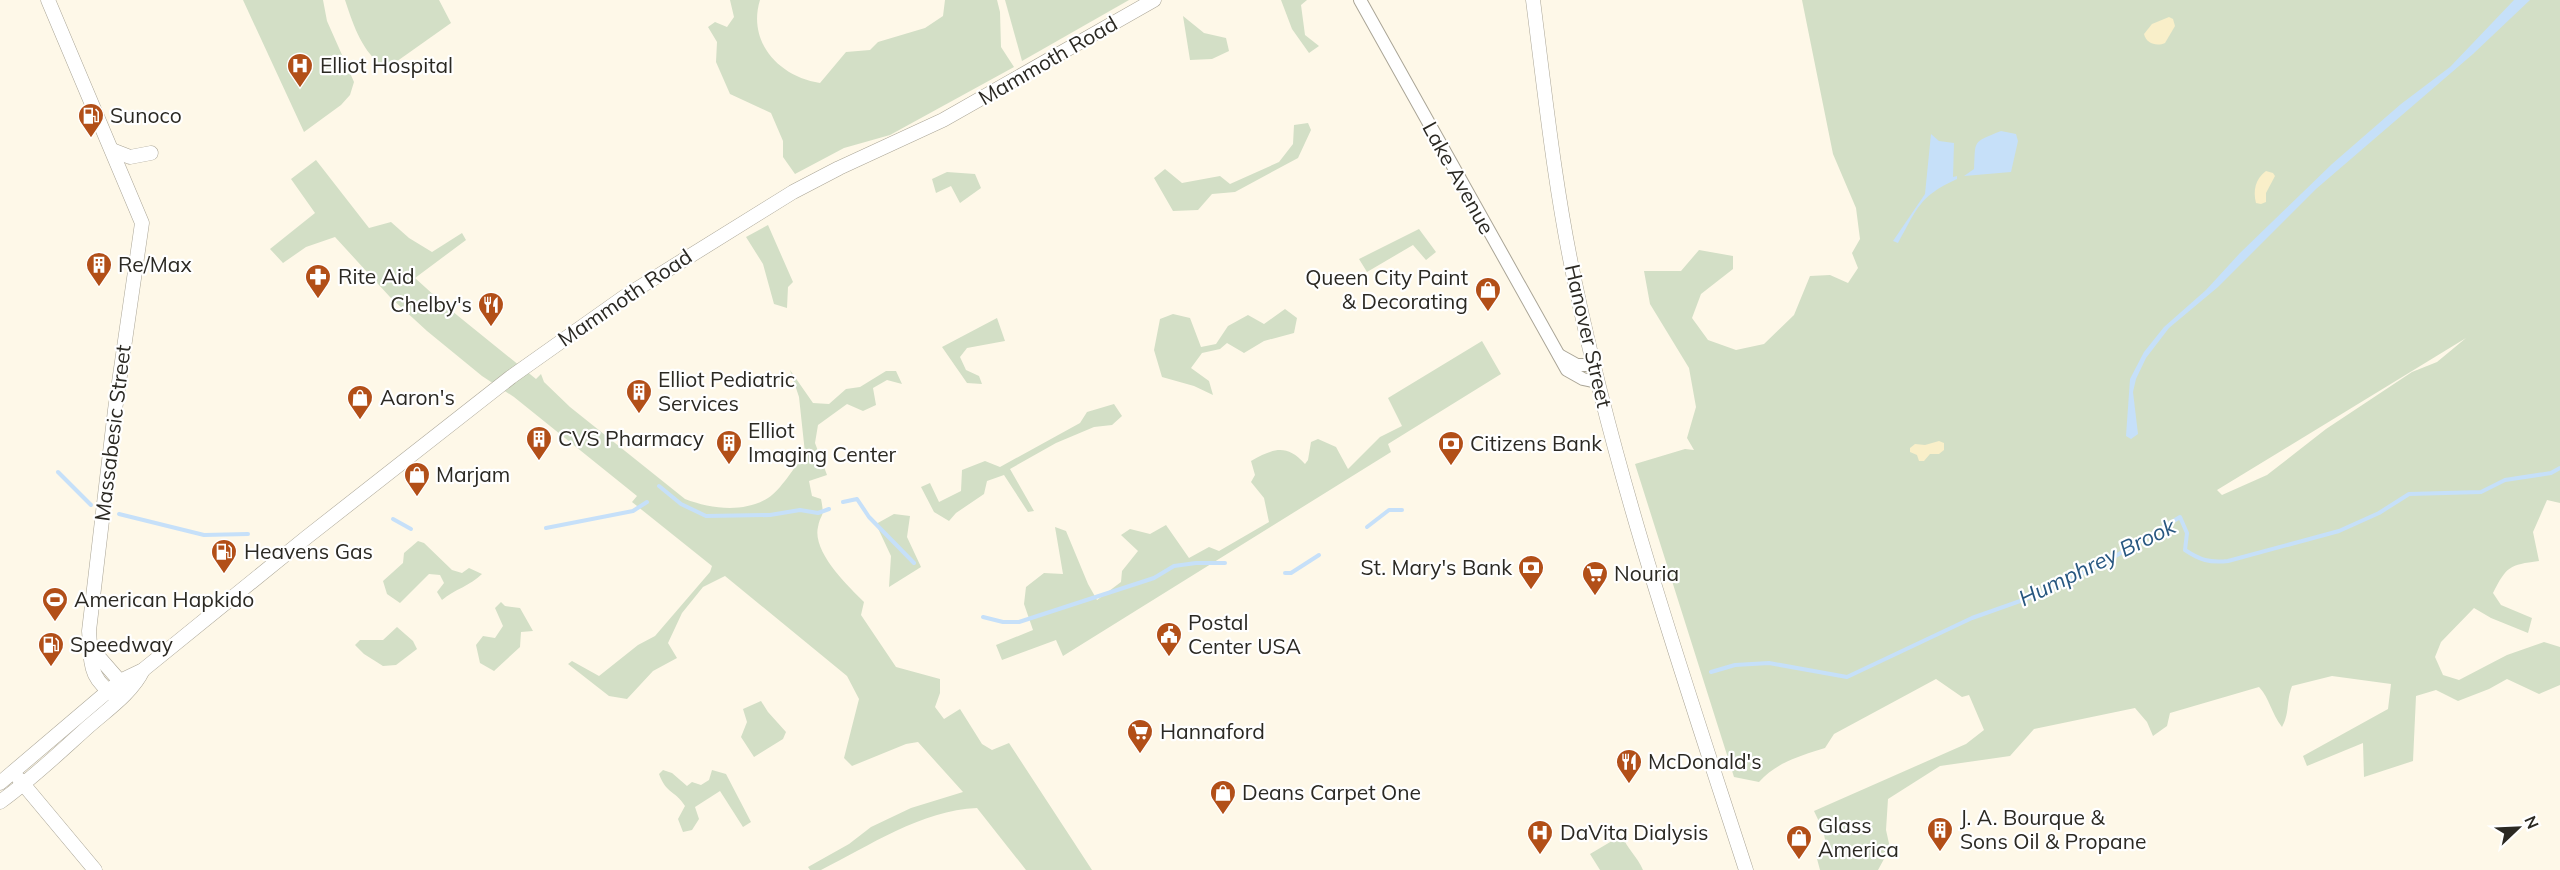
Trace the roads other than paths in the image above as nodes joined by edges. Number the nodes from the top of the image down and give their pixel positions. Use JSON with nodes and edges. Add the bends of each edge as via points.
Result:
{"nodes":[{"id":1,"x":48,"y":0,"type":"edge"},
{"id":2,"x":1154,"y":0,"type":"edge"},
{"id":3,"x":1360,"y":0,"type":"edge"},
{"id":4,"x":1533,"y":0,"type":"edge"},
{"id":5,"x":112,"y":150,"type":"junction"},
{"id":6,"x":151,"y":153,"type":"dead end"},
{"id":7,"x":1558,"y":355,"type":"junction"},
{"id":8,"x":1594,"y":365,"type":"junction"},
{"id":9,"x":1598,"y":382,"type":"junction"},
{"id":10,"x":119,"y":691,"type":"junction"},
{"id":11,"x":14,"y":772,"type":"junction"},
{"id":12,"x":0,"y":783,"type":"edge"},
{"id":13,"x":24,"y":785,"type":"junction"},
{"id":14,"x":0,"y":802,"type":"edge"},
{"id":15,"x":94,"y":870,"type":"edge"},
{"id":16,"x":1746,"y":870,"type":"edge"}],
"edges":[{"from":1,"to":5,"type":"main road"},
{"from":2,"to":10,"type":"main road","name":"Mammoth Road","via":[[943,120],[793,192],[624,297],[512,376]]},
{"from":3,"to":7,"type":"street","name":"Lake Avenue"},
{"from":4,"to":8,"type":"main road","name":"Hanover Street","via":[[1563,223]]},
{"from":5,"to":6,"type":"main road","via":[[130,157]]},
{"from":5,"to":10,"type":"main road","name":"Massabesic Street","via":[[142,223],[90,619],[90,643]]},
{"from":7,"to":8,"type":"street","via":[[1576,365]]},
{"from":7,"to":9,"type":"street","name":"Lake Avenue","via":[[1567,370]]},
{"from":8,"to":9,"type":"main road","name":"Hanover Street"},
{"from":9,"to":16,"type":"main road","name":"Hanover Street","via":[[1641,544]]},
{"from":10,"to":11,"type":"main road","name":"Mammoth Road"},
{"from":10,"to":13,"type":"main road","name":"Mammoth Road"},
{"from":11,"to":12,"type":"main road","name":"Mammoth Road"},
{"from":11,"to":13,"type":"main road"},
{"from":13,"to":14,"type":"main road","name":"Mammoth Road"},
{"from":13,"to":15,"type":"main road"}]}
